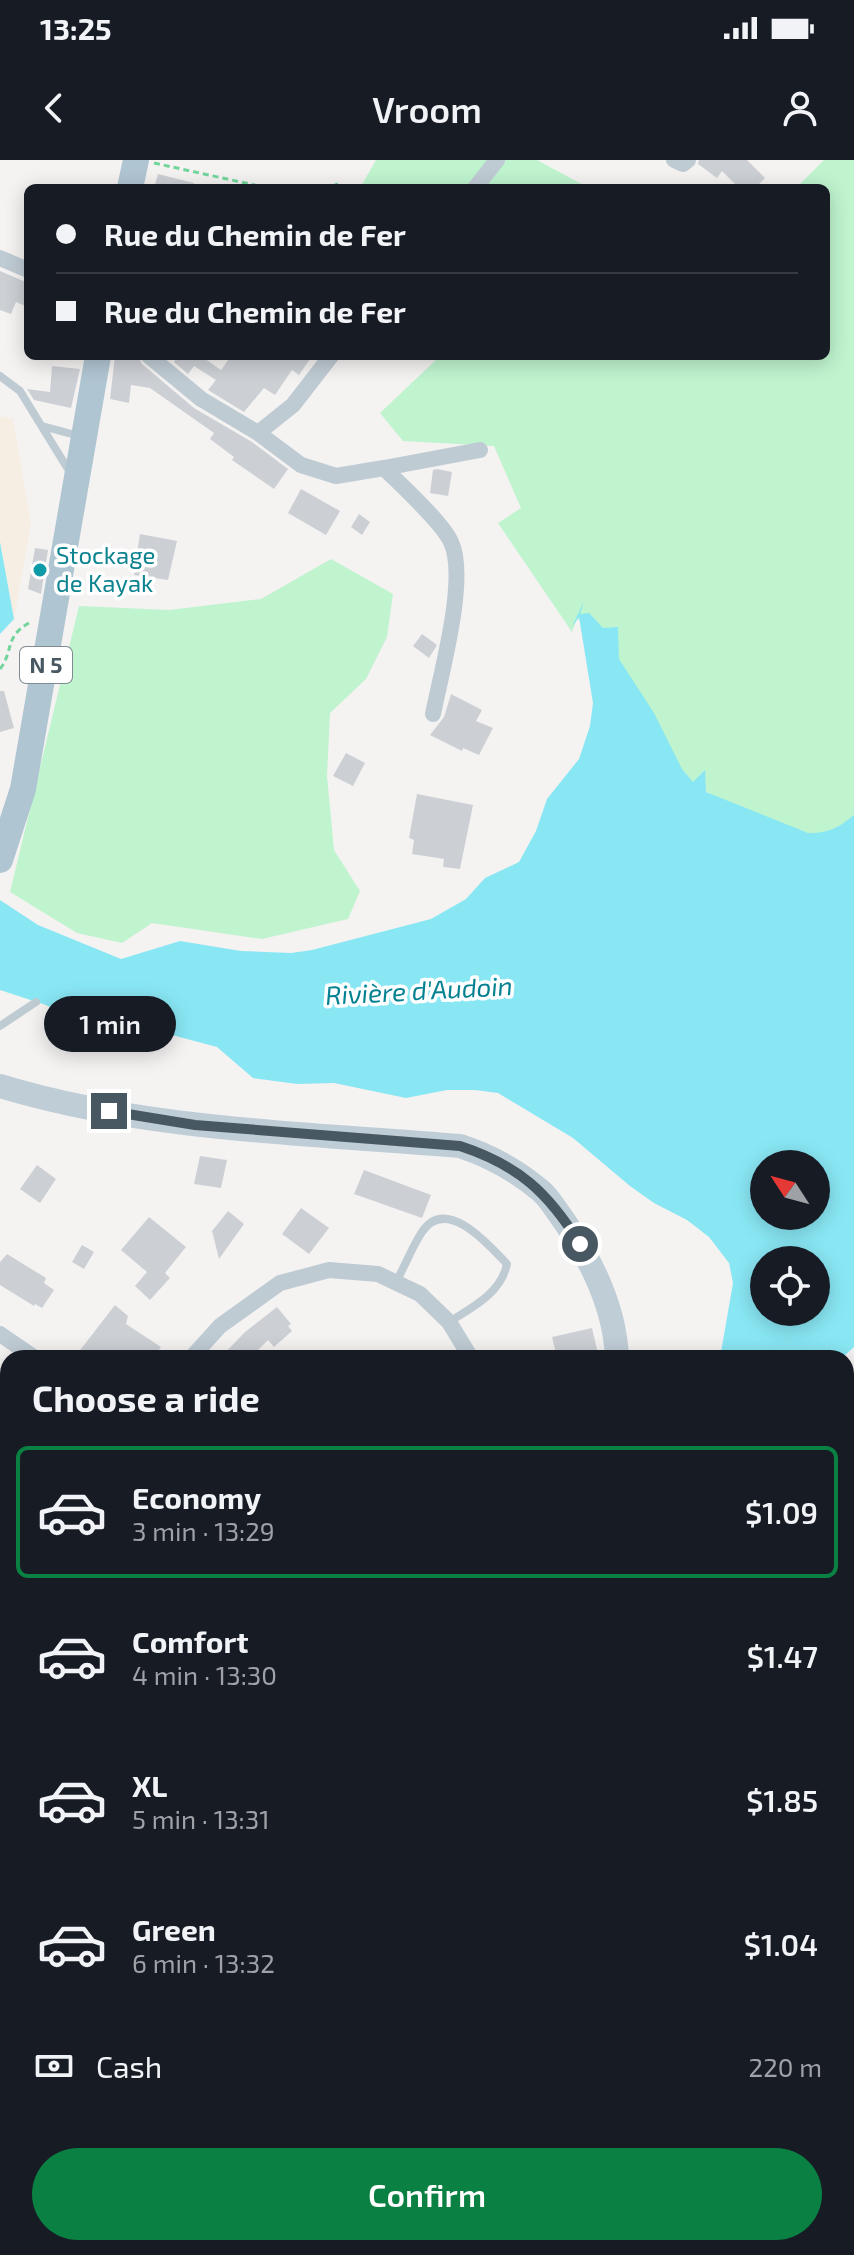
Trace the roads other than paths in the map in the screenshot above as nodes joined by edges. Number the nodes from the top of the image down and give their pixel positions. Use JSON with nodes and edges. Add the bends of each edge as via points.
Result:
{"nodes":[{"id":1,"x":136,"y":160,"type":"edge"},
{"id":2,"x":497,"y":160,"type":"edge"},
{"id":3,"x":674,"y":160,"type":"edge"},
{"id":4,"x":688,"y":160,"type":"edge"},
{"id":5,"x":131,"y":184,"type":"edge"},
{"id":6,"x":478,"y":184,"type":"edge"},
{"id":7,"x":0,"y":258,"type":"edge"},
{"id":8,"x":24,"y":268,"type":"edge"},
{"id":9,"x":97,"y":360,"type":"edge"},
{"id":10,"x":154,"y":360,"type":"edge"},
{"id":11,"x":328,"y":360,"type":"edge"},
{"id":12,"x":0,"y":376,"type":"edge"},
{"id":13,"x":41,"y":425,"type":"junction"},
{"id":14,"x":258,"y":433,"type":"junction"},
{"id":15,"x":84,"y":437,"type":"junction"},
{"id":16,"x":480,"y":450,"type":"dead end"},
{"id":17,"x":384,"y":468,"type":"junction"},
{"id":18,"x":77,"y":483,"type":"junction"},
{"id":19,"x":433,"y":714,"type":"dead end"},
{"id":20,"x":3,"y":852,"type":"edge"},
{"id":21,"x":36,"y":1002,"type":"dead end"},
{"id":22,"x":0,"y":1026,"type":"edge"},
{"id":23,"x":0,"y":1086,"type":"edge"},
{"id":24,"x":396,"y":1283,"type":"junction"},
{"id":25,"x":449,"y":1322,"type":"junction"},
{"id":26,"x":0,"y":1334,"type":"edge"},
{"id":27,"x":23,"y":1350,"type":"edge"},
{"id":28,"x":198,"y":1350,"type":"edge"},
{"id":29,"x":466,"y":1350,"type":"edge"},
{"id":30,"x":616,"y":1350,"type":"edge"}],
"edges":[{"from":1,"to":5,"type":"main road"},
{"from":2,"to":6,"type":"street"},
{"from":3,"to":4,"type":"street"},
{"from":7,"to":8,"type":"street"},
{"from":9,"to":15,"type":"main road","number":"N 5"},
{"from":10,"to":14,"type":"street","via":[[201,399]]},
{"from":11,"to":14,"type":"street","via":[[293,405]]},
{"from":12,"to":13,"type":"lane","via":[[20,391]]},
{"from":13,"to":15,"type":"lane"},
{"from":13,"to":18,"type":"lane"},
{"from":14,"to":17,"type":"street","via":[[301,465],[336,476]]},
{"from":15,"to":18,"type":"main road","number":"N 5"},
{"from":16,"to":17,"type":"street"},
{"from":17,"to":19,"type":"street","via":[[451,540],[458,568]]},
{"from":18,"to":20,"type":"main road","number":"N 5","via":[[23,789]]},
{"from":21,"to":22,"type":"lane"},
{"from":23,"to":30,"type":"main road","via":[[52,1102],[195,1125],[460,1146],[491,1156],[544,1193],[571,1230],[609,1310]]},
{"from":24,"to":25,"type":"street","via":[[420,1294]]},
{"from":24,"to":25,"type":"lane","via":[[432,1222],[443,1217],[469,1229],[507,1264],[496,1290]]},
{"from":24,"to":28,"type":"street","via":[[378,1274],[329,1270],[280,1283],[220,1326]]},
{"from":25,"to":29,"type":"street"},
{"from":26,"to":27,"type":"street"}]}
